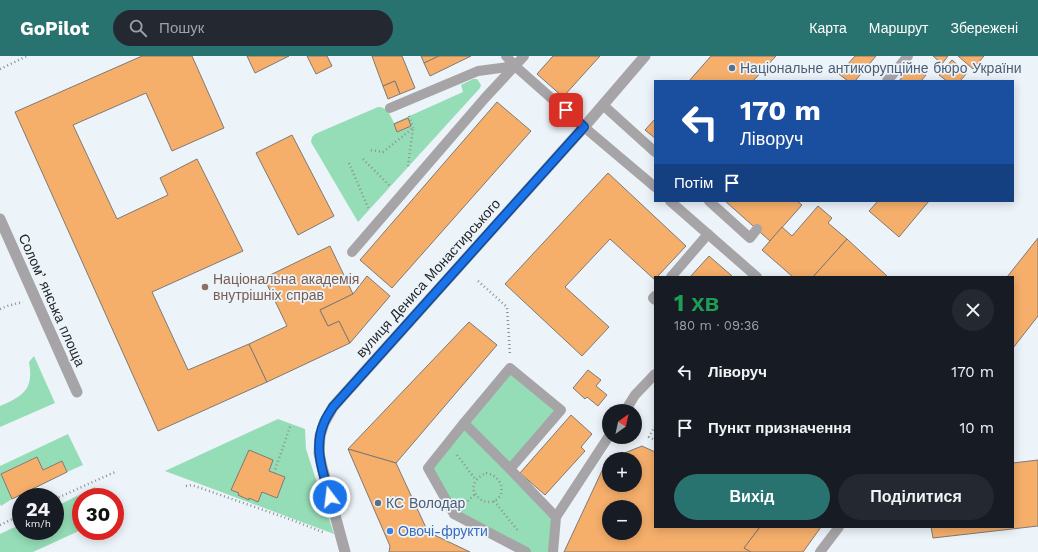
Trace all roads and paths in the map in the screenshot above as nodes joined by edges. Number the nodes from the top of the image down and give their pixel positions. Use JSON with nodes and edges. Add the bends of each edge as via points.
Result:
{"nodes":[{"id":1,"x":27,"y":56,"type":"edge"},
{"id":2,"x":506,"y":56,"type":"edge"},
{"id":3,"x":524,"y":56,"type":"edge"},
{"id":4,"x":646,"y":56,"type":"edge"},
{"id":5,"x":908,"y":56,"type":"edge"},
{"id":6,"x":515,"y":66,"type":"junction"},
{"id":7,"x":0,"y":69,"type":"edge"},
{"id":8,"x":888,"y":80,"type":"edge"},
{"id":9,"x":603,"y":105,"type":"junction"},
{"id":10,"x":390,"y":108,"type":"dead end"},
{"id":11,"x":409,"y":116,"type":"dead end"},
{"id":12,"x":584,"y":127,"type":"junction"},
{"id":13,"x":414,"y":128,"type":"junction"},
{"id":14,"x":371,"y":150,"type":"dead end"},
{"id":15,"x":654,"y":151,"type":"edge"},
{"id":16,"x":363,"y":159,"type":"dead end"},
{"id":17,"x":349,"y":163,"type":"dead end"},
{"id":18,"x":417,"y":176,"type":"junction"},
{"id":19,"x":654,"y":186,"type":"edge"},
{"id":20,"x":401,"y":195,"type":"junction"},
{"id":21,"x":671,"y":202,"type":"edge"},
{"id":22,"x":710,"y":202,"type":"edge"},
{"id":23,"x":0,"y":219,"type":"edge"},
{"id":24,"x":375,"y":225,"type":"junction"},
{"id":25,"x":757,"y":230,"type":"dead end"},
{"id":26,"x":708,"y":234,"type":"junction"},
{"id":27,"x":352,"y":252,"type":"dead end"},
{"id":28,"x":672,"y":276,"type":"edge"},
{"id":29,"x":756,"y":276,"type":"edge"},
{"id":30,"x":478,"y":281,"type":"dead end"},
{"id":31,"x":36,"y":300,"type":"junction"},
{"id":32,"x":0,"y":309,"type":"edge"},
{"id":33,"x":510,"y":368,"type":"junction"},
{"id":34,"x":654,"y":375,"type":"edge"},
{"id":35,"x":78,"y":392,"type":"dead end"},
{"id":36,"x":629,"y":404,"type":"edge"},
{"id":37,"x":464,"y":423,"type":"junction"},
{"id":38,"x":291,"y":424,"type":"dead end"},
{"id":39,"x":654,"y":428,"type":"edge"},
{"id":40,"x":654,"y":440,"type":"edge"},
{"id":41,"x":448,"y":443,"type":"junction"},
{"id":42,"x":604,"y":444,"type":"edge"},
{"id":43,"x":510,"y":469,"type":"junction"},
{"id":44,"x":115,"y":472,"type":"dead end"},
{"id":45,"x":274,"y":473,"type":"dead end"},
{"id":46,"x":476,"y":480,"type":"junction"},
{"id":47,"x":186,"y":486,"type":"dead end"},
{"id":48,"x":64,"y":495,"type":"edge"},
{"id":49,"x":494,"y":501,"type":"junction"},
{"id":50,"x":556,"y":517,"type":"junction"},
{"id":51,"x":12,"y":519,"type":"edge"},
{"id":52,"x":0,"y":525,"type":"edge"},
{"id":53,"x":838,"y":528,"type":"edge"},
{"id":54,"x":522,"y":535,"type":"dead end"},
{"id":55,"x":342,"y":541,"type":"junction"},
{"id":56,"x":345,"y":552,"type":"edge"},
{"id":57,"x":526,"y":552,"type":"edge"},
{"id":58,"x":554,"y":552,"type":"edge"},
{"id":59,"x":820,"y":552,"type":"edge"}],
"edges":[{"from":1,"to":7,"type":"path"},
{"from":2,"to":6,"type":"lane"},
{"from":3,"to":6,"type":"lane"},
{"from":4,"to":9,"type":"street","name":"вулиця Дениса Монастирського"},
{"from":5,"to":8,"type":"lane"},
{"from":6,"to":10,"type":"lane","via":[[478,71]]},
{"from":6,"to":12,"type":"lane"},
{"from":6,"to":18,"type":"lane"},
{"from":9,"to":12,"type":"street","name":"вулиця Дениса Монастирського"},
{"from":9,"to":15,"type":"lane"},
{"from":11,"to":13,"type":"path"},
{"from":12,"to":19,"type":"lane"},
{"from":12,"to":55,"type":"street","name":"вулиця Дениса Монастирського","via":[[333,407],[324,423],[319,452]]},
{"from":13,"to":14,"type":"path","via":[[383,152]]},
{"from":13,"to":18,"type":"path","via":[[407,168]]},
{"from":16,"to":20,"type":"path"},
{"from":17,"to":24,"type":"path"},
{"from":18,"to":20,"type":"lane"},
{"from":20,"to":24,"type":"lane"},
{"from":21,"to":26,"type":"lane"},
{"from":22,"to":25,"type":"lane","via":[[750,238]]},
{"from":23,"to":31,"type":"street","name":"Соломʼянська площа"},
{"from":24,"to":27,"type":"lane"},
{"from":26,"to":28,"type":"lane"},
{"from":26,"to":29,"type":"lane"},
{"from":30,"to":33,"type":"path","via":[[507,306]]},
{"from":31,"to":32,"type":"path"},
{"from":31,"to":35,"type":"street","name":"Соломʼянська площа"},
{"from":33,"to":37,"type":"lane"},
{"from":33,"to":43,"type":"lane","via":[[561,410]]},
{"from":34,"to":36,"type":"lane"},
{"from":37,"to":41,"type":"lane"},
{"from":37,"to":43,"type":"lane"},
{"from":38,"to":45,"type":"path"},
{"from":39,"to":40,"type":"path","via":[[649,437]]},
{"from":41,"to":46,"type":"path"},
{"from":41,"to":57,"type":"lane","via":[[428,468],[454,514]]},
{"from":42,"to":50,"type":"lane"},
{"from":43,"to":50,"type":"lane"},
{"from":44,"to":48,"type":"path"},
{"from":46,"to":49,"type":"path","via":[[475,494],[481,500]]},
{"from":46,"to":49,"type":"path","via":[[486,473],[498,478],[502,492]]},
{"from":47,"to":55,"type":"path","via":[[192,485],[292,520]]},
{"from":49,"to":54,"type":"path"},
{"from":50,"to":58,"type":"lane"},
{"from":51,"to":52,"type":"path"},
{"from":53,"to":59,"type":"lane"},
{"from":55,"to":56,"type":"street","name":"вулиця Дениса Монастирського"}]}
